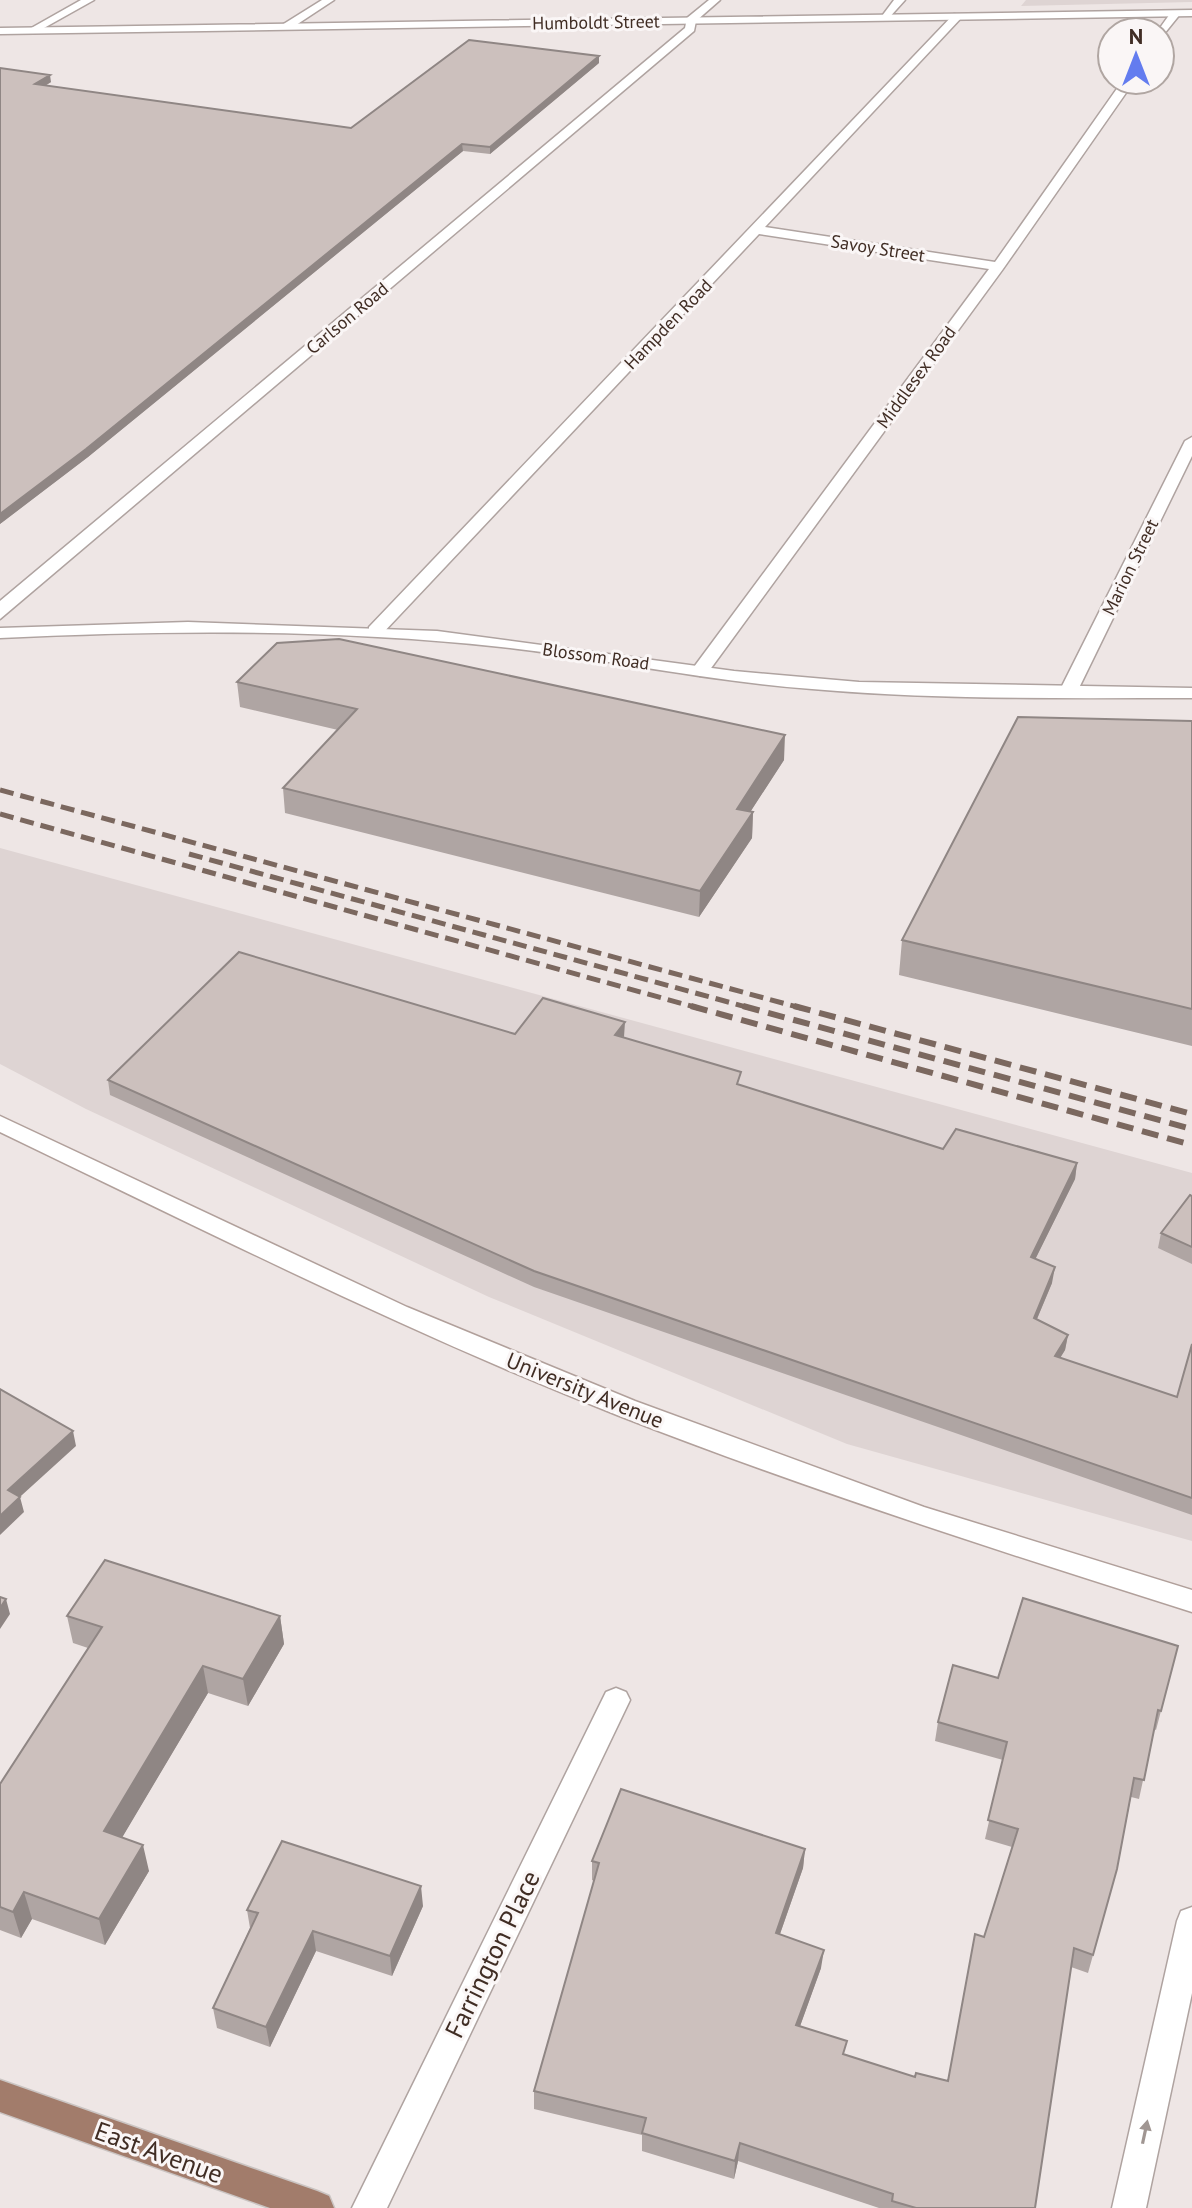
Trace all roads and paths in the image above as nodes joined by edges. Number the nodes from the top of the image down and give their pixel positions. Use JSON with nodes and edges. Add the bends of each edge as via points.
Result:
{"nodes":[{"id":1,"x":89,"y":0,"type":"edge"},
{"id":2,"x":329,"y":0,"type":"edge"},
{"id":3,"x":715,"y":0,"type":"edge"},
{"id":4,"x":900,"y":0,"type":"edge"},
{"id":5,"x":1176,"y":13,"type":"junction"},
{"id":6,"x":1192,"y":13,"type":"edge"},
{"id":7,"x":958,"y":16,"type":"junction"},
{"id":8,"x":1174,"y":16,"type":"edge"},
{"id":9,"x":883,"y":18,"type":"junction"},
{"id":10,"x":691,"y":20,"type":"junction"},
{"id":11,"x":286,"y":27,"type":"junction"},
{"id":12,"x":0,"y":31,"type":"edge"},
{"id":13,"x":31,"y":31,"type":"junction"},
{"id":14,"x":1118,"y":96,"type":"edge"},
{"id":15,"x":758,"y":230,"type":"junction"},
{"id":16,"x":998,"y":266,"type":"junction"},
{"id":17,"x":1192,"y":441,"type":"edge"},
{"id":18,"x":0,"y":614,"type":"edge"},
{"id":19,"x":375,"y":631,"type":"junction"},
{"id":20,"x":0,"y":633,"type":"edge"},
{"id":21,"x":700,"y":671,"type":"junction"},
{"id":22,"x":1068,"y":692,"type":"junction"},
{"id":23,"x":1192,"y":693,"type":"edge"},
{"id":24,"x":0,"y":1123,"type":"edge"},
{"id":25,"x":1192,"y":1601,"type":"edge"},
{"id":26,"x":616,"y":1700,"type":"dead end"},
{"id":27,"x":1192,"y":1921,"type":"edge"},
{"id":28,"x":0,"y":2096,"type":"edge"},
{"id":29,"x":317,"y":2208,"type":"edge"},
{"id":30,"x":369,"y":2208,"type":"edge"},
{"id":31,"x":1129,"y":2208,"type":"edge"}],
"edges":[{"from":1,"to":13,"type":"street"},
{"from":2,"to":11,"type":"street"},
{"from":3,"to":10,"type":"street","name":"Carlson Road"},
{"from":4,"to":9,"type":"street"},
{"from":5,"to":6,"type":"street","name":"Humboldt Street"},
{"from":5,"to":7,"type":"street","name":"Humboldt Street"},
{"from":5,"to":8,"type":"street"},
{"from":7,"to":9,"type":"street","name":"Humboldt Street"},
{"from":7,"to":15,"type":"street","name":"Hampden Road"},
{"from":9,"to":10,"type":"street","name":"Humboldt Street"},
{"from":10,"to":11,"type":"street","name":"Humboldt Street"},
{"from":10,"to":18,"type":"street","name":"Carlson Road","via":[[690,29]]},
{"from":11,"to":13,"type":"street","name":"Humboldt Street"},
{"from":12,"to":13,"type":"street","name":"Humboldt Street"},
{"from":14,"to":16,"type":"street","name":"Middlesex Road"},
{"from":15,"to":16,"type":"street","name":"Savoy Street"},
{"from":15,"to":19,"type":"street","name":"Hampden Road"},
{"from":16,"to":21,"type":"street","name":"Middlesex Road"},
{"from":17,"to":22,"type":"street","name":"Marion Street"},
{"from":19,"to":20,"type":"street","name":"Blossom Road","via":[[190,625]]},
{"from":19,"to":21,"type":"street","name":"Blossom Road"},
{"from":21,"to":22,"type":"street","name":"Blossom Road","via":[[910,690]]},
{"from":22,"to":23,"type":"street","name":"Blossom Road"},
{"from":24,"to":25,"type":"street","name":"University Avenue","via":[[398,1313],[626,1408],[917,1515]]},
{"from":26,"to":30,"type":"street","name":"Farrington Place"},
{"from":31,"to":27,"type":"street","one_way":true},
{"from":28,"to":29,"type":"main road","name":"East Avenue"}]}
